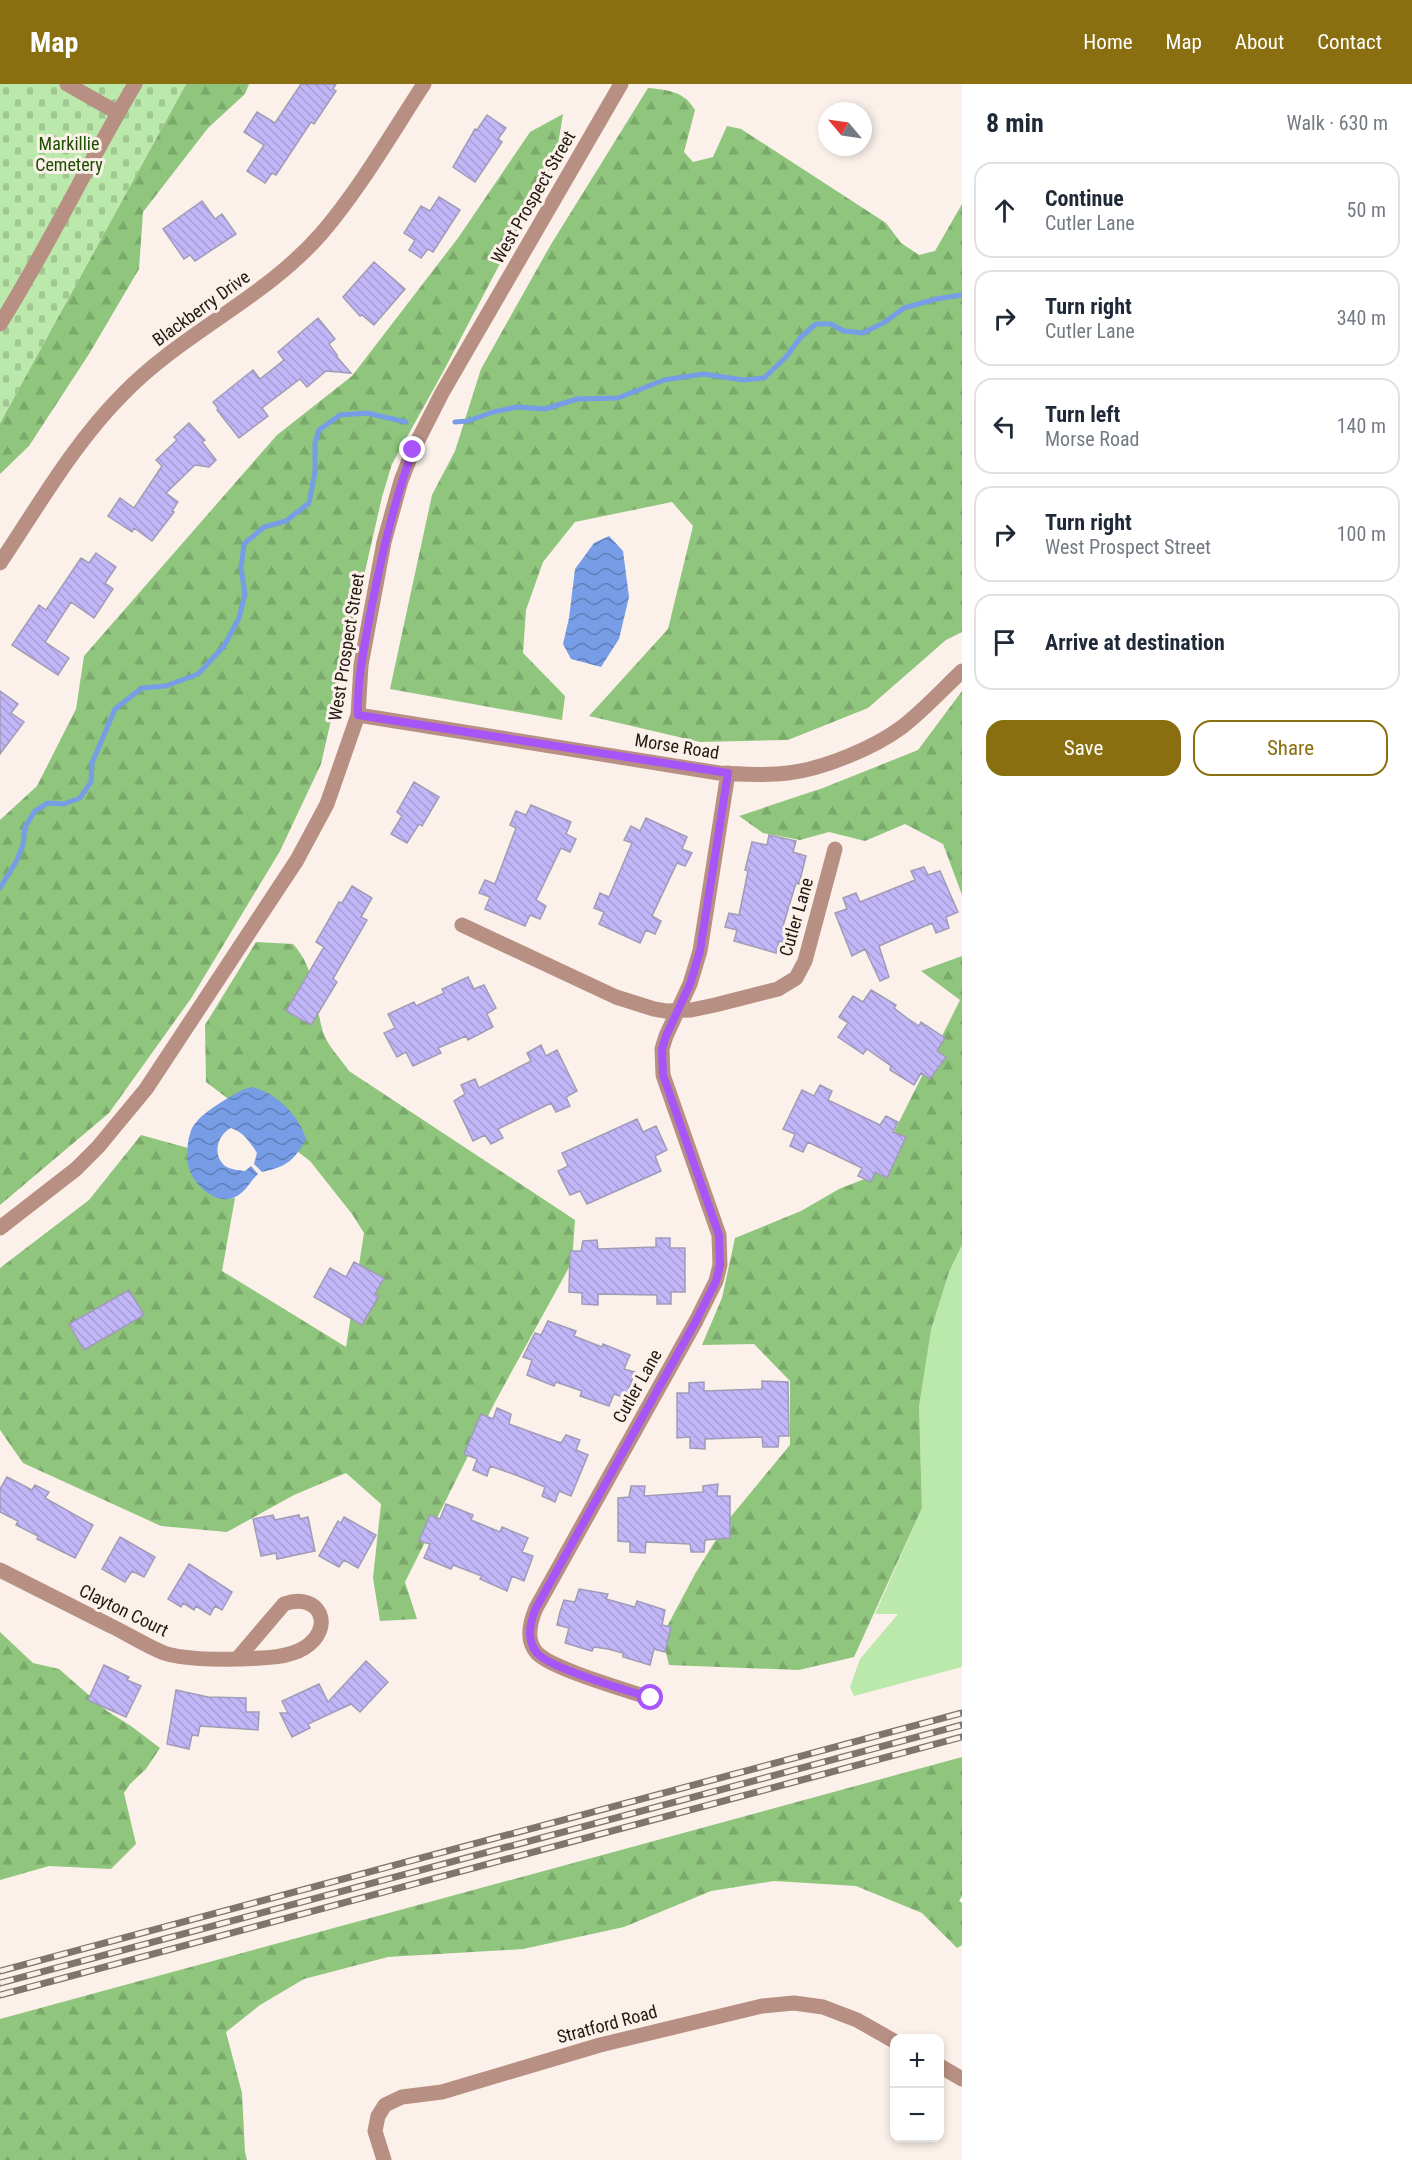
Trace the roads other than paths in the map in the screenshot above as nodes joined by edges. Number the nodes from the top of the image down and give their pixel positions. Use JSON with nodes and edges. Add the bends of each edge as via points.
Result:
{"nodes":[{"id":1,"x":67,"y":84,"type":"edge"},
{"id":2,"x":135,"y":84,"type":"edge"},
{"id":3,"x":424,"y":84,"type":"edge"},
{"id":4,"x":621,"y":84,"type":"edge"},
{"id":5,"x":118,"y":113,"type":"junction"},
{"id":6,"x":0,"y":324,"type":"edge"},
{"id":7,"x":0,"y":563,"type":"edge"},
{"id":8,"x":962,"y":670,"type":"edge"},
{"id":9,"x":358,"y":715,"type":"junction"},
{"id":10,"x":728,"y":773,"type":"junction"},
{"id":11,"x":835,"y":849,"type":"dead end"},
{"id":12,"x":462,"y":925,"type":"dead end"},
{"id":13,"x":677,"y":1011,"type":"junction"},
{"id":14,"x":0,"y":1228,"type":"edge"},
{"id":15,"x":0,"y":1570,"type":"edge"},
{"id":16,"x":237,"y":1659,"type":"junction"},
{"id":17,"x":651,"y":1698,"type":"dead end"},
{"id":18,"x":890,"y":2039,"type":"edge"},
{"id":19,"x":944,"y":2069,"type":"edge"},
{"id":20,"x":962,"y":2079,"type":"edge"},
{"id":21,"x":384,"y":2160,"type":"edge"}],
"edges":[{"from":1,"to":5,"type":"street"},
{"from":2,"to":5,"type":"street"},
{"from":3,"to":7,"type":"street","name":"Blackberry Drive","via":[[320,234],[266,286],[175,348],[123,393],[77,448]]},
{"from":4,"to":9,"type":"street","name":"West Prospect Street","via":[[448,382],[413,450],[384,542],[361,665]]},
{"from":5,"to":6,"type":"street","via":[[33,272]]},
{"from":8,"to":10,"type":"street","name":"Morse Road","via":[[918,713],[872,746],[789,773]]},
{"from":9,"to":10,"type":"street","name":"Morse Road"},
{"from":9,"to":14,"type":"street","name":"West Prospect Street","via":[[327,804],[297,860],[146,1089],[76,1169]]},
{"from":10,"to":13,"type":"street","name":"Cutler Lane","via":[[700,951]]},
{"from":11,"to":13,"type":"street","name":"Cutler Lane","via":[[805,961],[796,978],[778,989]]},
{"from":12,"to":13,"type":"street","name":"Cutler Lane","via":[[616,997],[654,1009]]},
{"from":13,"to":17,"type":"street","name":"Cutler Lane","via":[[662,1049],[663,1075],[719,1235],[720,1265],[696,1321],[536,1608],[529,1633],[537,1653],[552,1663]]},
{"from":15,"to":16,"type":"street","name":"Clayton Court","via":[[165,1653]]},
{"from":16,"to":16,"type":"street","name":"Clayton Court","via":[[283,1656],[302,1649],[318,1635],[320,1612],[304,1601],[284,1604]]},
{"from":18,"to":21,"type":"street","name":"Stratford Road","via":[[823,2007],[762,2006],[600,2045],[442,2092],[402,2097],[385,2105],[378,2116],[375,2130]]},
{"from":19,"to":20,"type":"street"}]}
